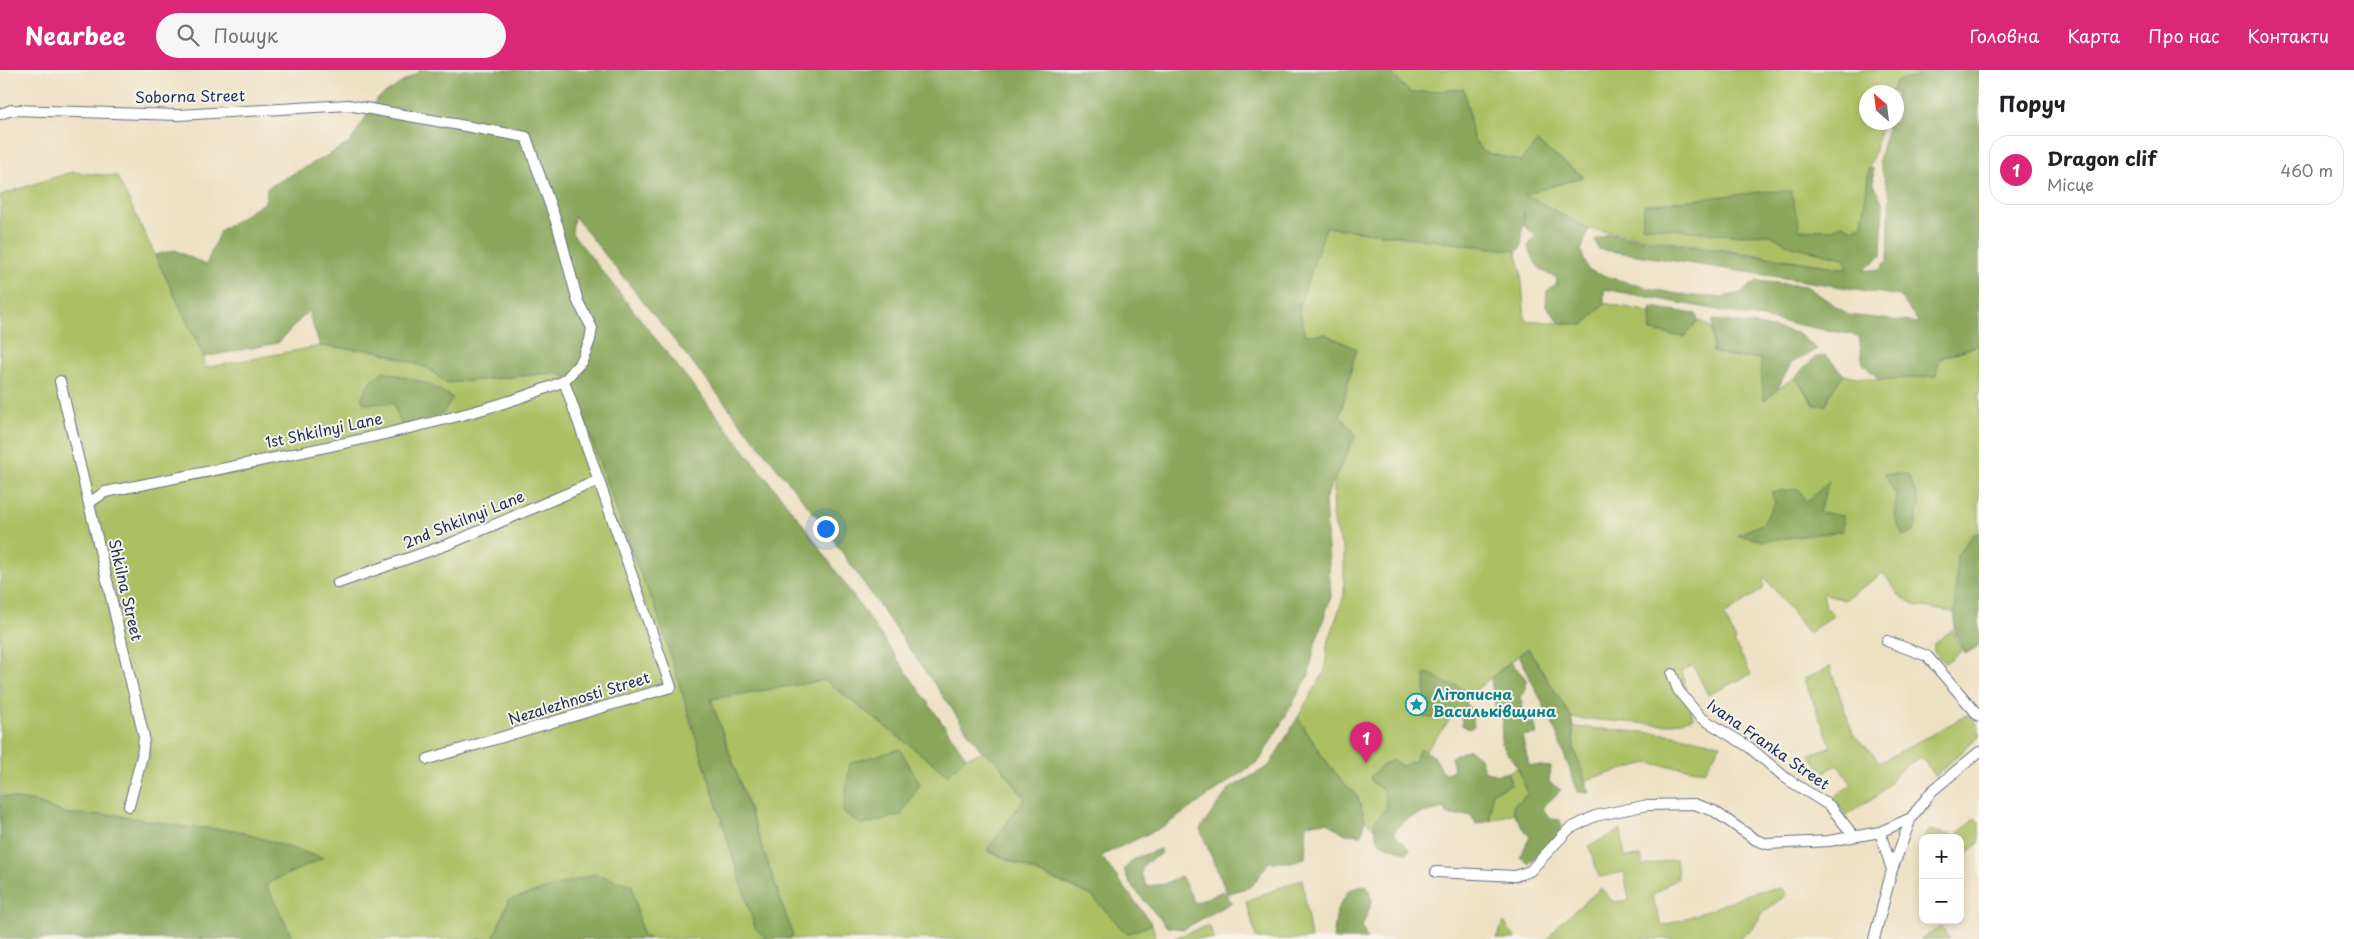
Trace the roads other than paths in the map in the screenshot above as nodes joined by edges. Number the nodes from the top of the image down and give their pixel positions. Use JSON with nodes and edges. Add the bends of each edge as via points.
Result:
{"nodes":[{"id":1,"x":0,"y":114,"type":"edge"},
{"id":2,"x":60,"y":381,"type":"dead end"},
{"id":3,"x":564,"y":381,"type":"junction"},
{"id":4,"x":599,"y":480,"type":"junction"},
{"id":5,"x":89,"y":503,"type":"junction"},
{"id":6,"x":338,"y":583,"type":"dead end"},
{"id":7,"x":1887,"y":642,"type":"dead end"},
{"id":8,"x":1672,"y":674,"type":"dead end"},
{"id":9,"x":1979,"y":716,"type":"edge"},
{"id":10,"x":1979,"y":752,"type":"edge"},
{"id":11,"x":428,"y":760,"type":"dead end"},
{"id":12,"x":129,"y":806,"type":"dead end"},
{"id":13,"x":1911,"y":818,"type":"junction"},
{"id":14,"x":1880,"y":832,"type":"junction"},
{"id":15,"x":1853,"y":835,"type":"junction"},
{"id":16,"x":1892,"y":870,"type":"junction"},
{"id":17,"x":1436,"y":872,"type":"dead end"},
{"id":18,"x":1874,"y":939,"type":"edge"}],
"edges":[{"from":1,"to":3,"type":"street","name":"Soborna Street","via":[[12,110],[179,115],[348,105],[526,137],[558,227],[578,302],[592,328],[582,361]]},
{"from":2,"to":5,"type":"street","name":"Shkilna Street"},
{"from":3,"to":4,"type":"street"},
{"from":3,"to":5,"type":"street","name":"1st Shkilnyi Lane","via":[[541,391],[434,422],[310,451],[105,492]]},
{"from":4,"to":6,"type":"street","name":"2nd Shkilnyi Lane","via":[[449,544]]},
{"from":4,"to":11,"type":"street","name":"Nezalezhnosti Street","via":[[671,687]]},
{"from":5,"to":12,"type":"street","name":"Shkilna Street","via":[[144,737]]},
{"from":7,"to":9,"type":"street","via":[[1927,656]]},
{"from":8,"to":15,"type":"street","name":"Ivana Franka Street","via":[[1678,690],[1700,717],[1749,747],[1787,779],[1830,806]]},
{"from":10,"to":13,"type":"street","via":[[1932,791]]},
{"from":13,"to":14,"type":"street"},
{"from":13,"to":16,"type":"street"},
{"from":14,"to":15,"type":"street"},
{"from":14,"to":16,"type":"street"},
{"from":15,"to":17,"type":"street","via":[[1829,841],[1768,844],[1749,836],[1714,810],[1694,804],[1648,805],[1595,816],[1569,829],[1530,870],[1515,876]]},
{"from":16,"to":18,"type":"street"}]}
